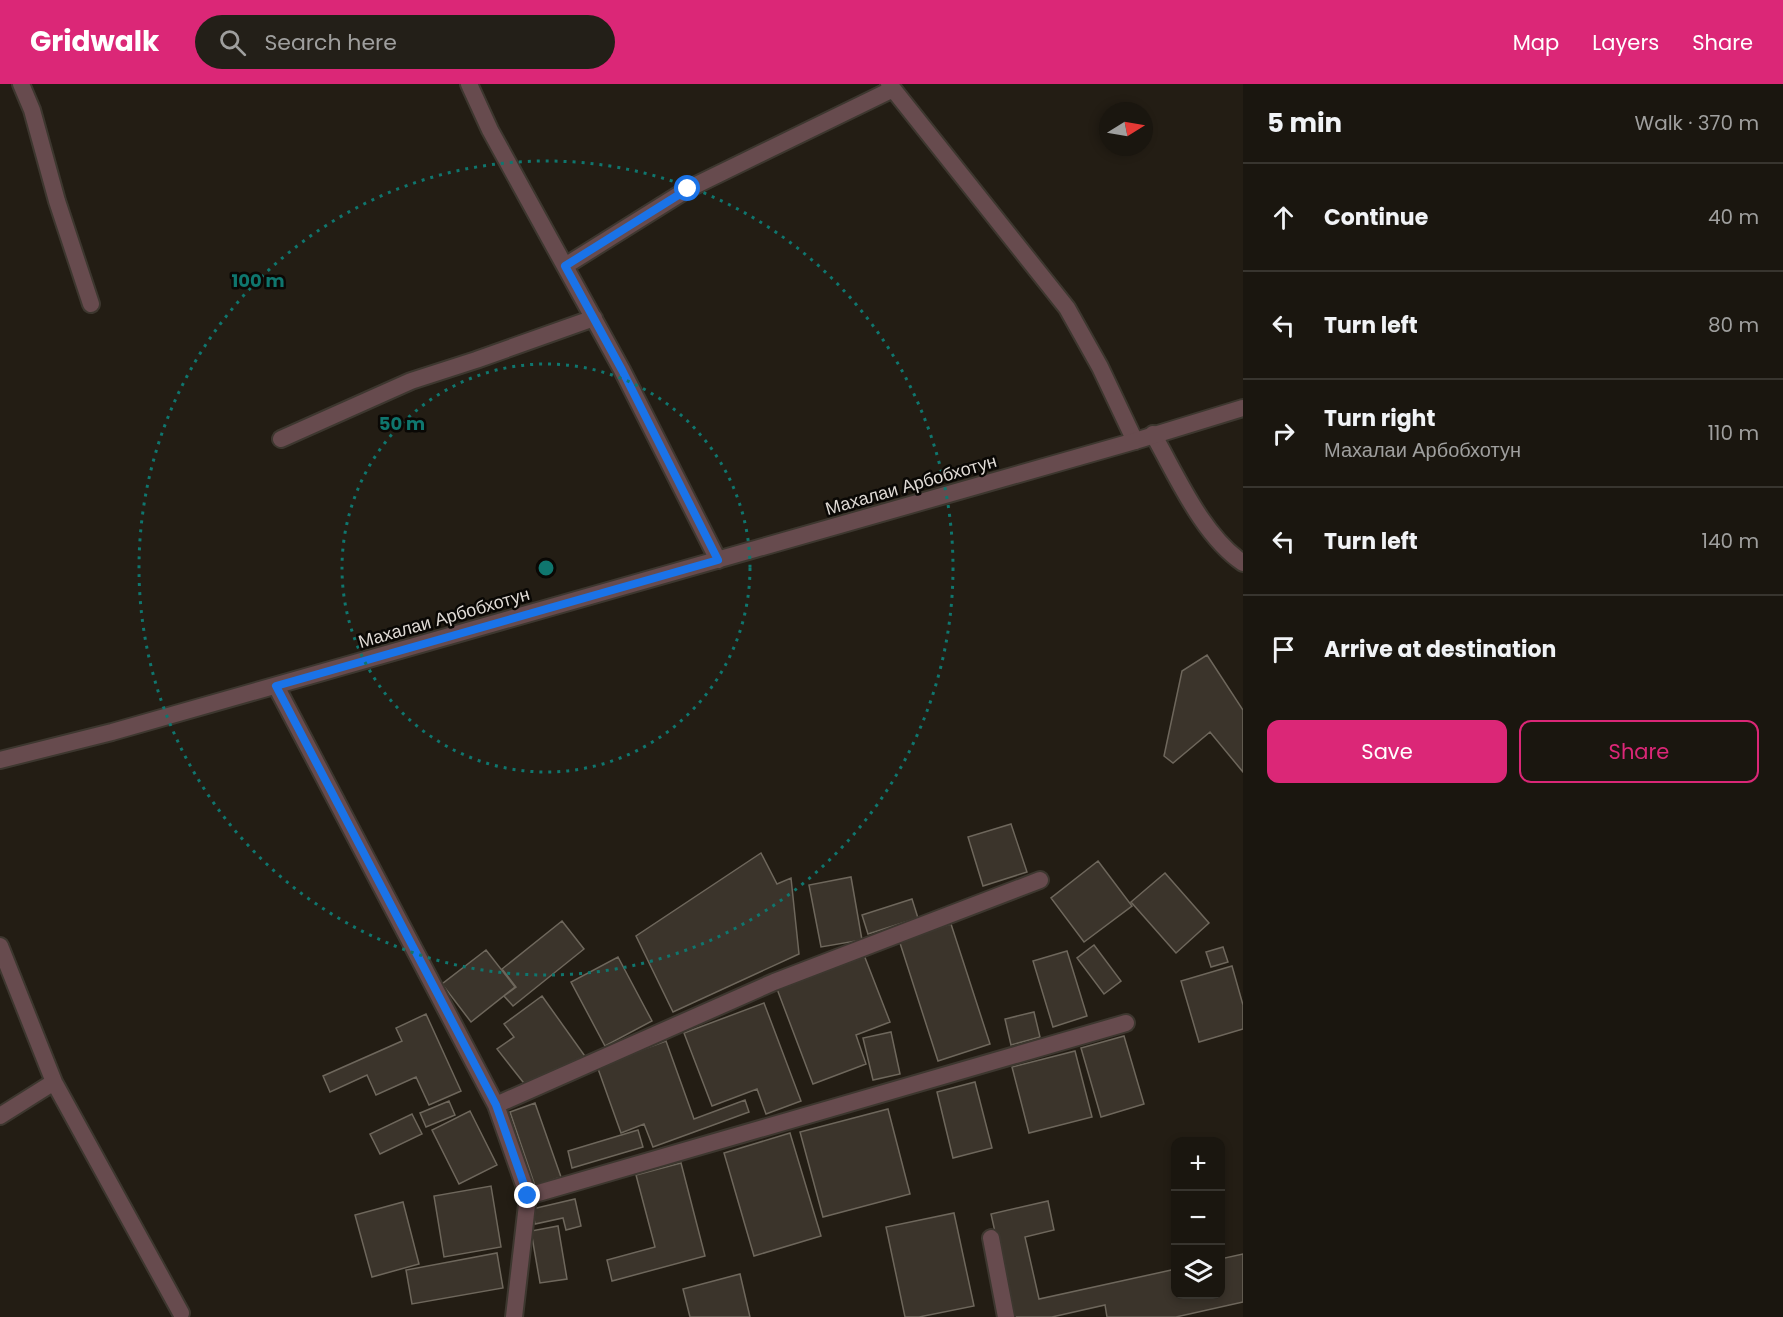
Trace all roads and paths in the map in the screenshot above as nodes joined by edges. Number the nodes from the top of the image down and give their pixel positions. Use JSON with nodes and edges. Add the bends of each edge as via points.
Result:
{"nodes":[{"id":1,"x":21,"y":84,"type":"edge"},
{"id":2,"x":469,"y":84,"type":"edge"},
{"id":3,"x":891,"y":87,"type":"edge"},
{"id":4,"x":565,"y":266,"type":"junction"},
{"id":5,"x":91,"y":304,"type":"dead end"},
{"id":6,"x":594,"y":318,"type":"junction"},
{"id":7,"x":1243,"y":408,"type":"edge"},
{"id":8,"x":1153,"y":434,"type":"junction"},
{"id":9,"x":281,"y":439,"type":"dead end"},
{"id":10,"x":1136,"y":441,"type":"junction"},
{"id":11,"x":718,"y":560,"type":"junction"},
{"id":12,"x":1243,"y":563,"type":"edge"},
{"id":13,"x":276,"y":686,"type":"junction"},
{"id":14,"x":0,"y":760,"type":"edge"},
{"id":15,"x":1040,"y":880,"type":"dead end"},
{"id":16,"x":0,"y":946,"type":"edge"},
{"id":17,"x":1126,"y":1023,"type":"dead end"},
{"id":18,"x":54,"y":1082,"type":"junction"},
{"id":19,"x":496,"y":1105,"type":"junction"},
{"id":20,"x":0,"y":1116,"type":"edge"},
{"id":21,"x":528,"y":1196,"type":"junction"},
{"id":22,"x":991,"y":1238,"type":"dead end"},
{"id":23,"x":181,"y":1313,"type":"dead end"},
{"id":24,"x":514,"y":1317,"type":"edge"},
{"id":25,"x":1006,"y":1317,"type":"edge"}],
"edges":[{"from":1,"to":5,"type":"street"},
{"from":2,"to":4,"type":"street"},
{"from":3,"to":4,"type":"street","via":[[688,189]]},
{"from":3,"to":10,"type":"street","via":[[1067,308]]},
{"from":4,"to":6,"type":"street"},
{"from":6,"to":9,"type":"street","via":[[411,381]]},
{"from":6,"to":11,"type":"street"},
{"from":7,"to":8,"type":"street","name":"Махалаи Арбобхотун"},
{"from":8,"to":10,"type":"street","name":"Махалаи Арбобхотун"},
{"from":8,"to":12,"type":"street","via":[[1201,519]]},
{"from":10,"to":11,"type":"street","name":"Махалаи Арбобхотун"},
{"from":11,"to":13,"type":"street","name":"Махалаи Арбобхотун"},
{"from":13,"to":14,"type":"street","name":"Махалаи Арбобхотун"},
{"from":13,"to":19,"type":"street"},
{"from":15,"to":19,"type":"street","via":[[774,982]]},
{"from":16,"to":18,"type":"street"},
{"from":17,"to":21,"type":"street"},
{"from":18,"to":20,"type":"street"},
{"from":18,"to":23,"type":"street"},
{"from":19,"to":21,"type":"street"},
{"from":21,"to":24,"type":"street"},
{"from":22,"to":25,"type":"street"}]}
